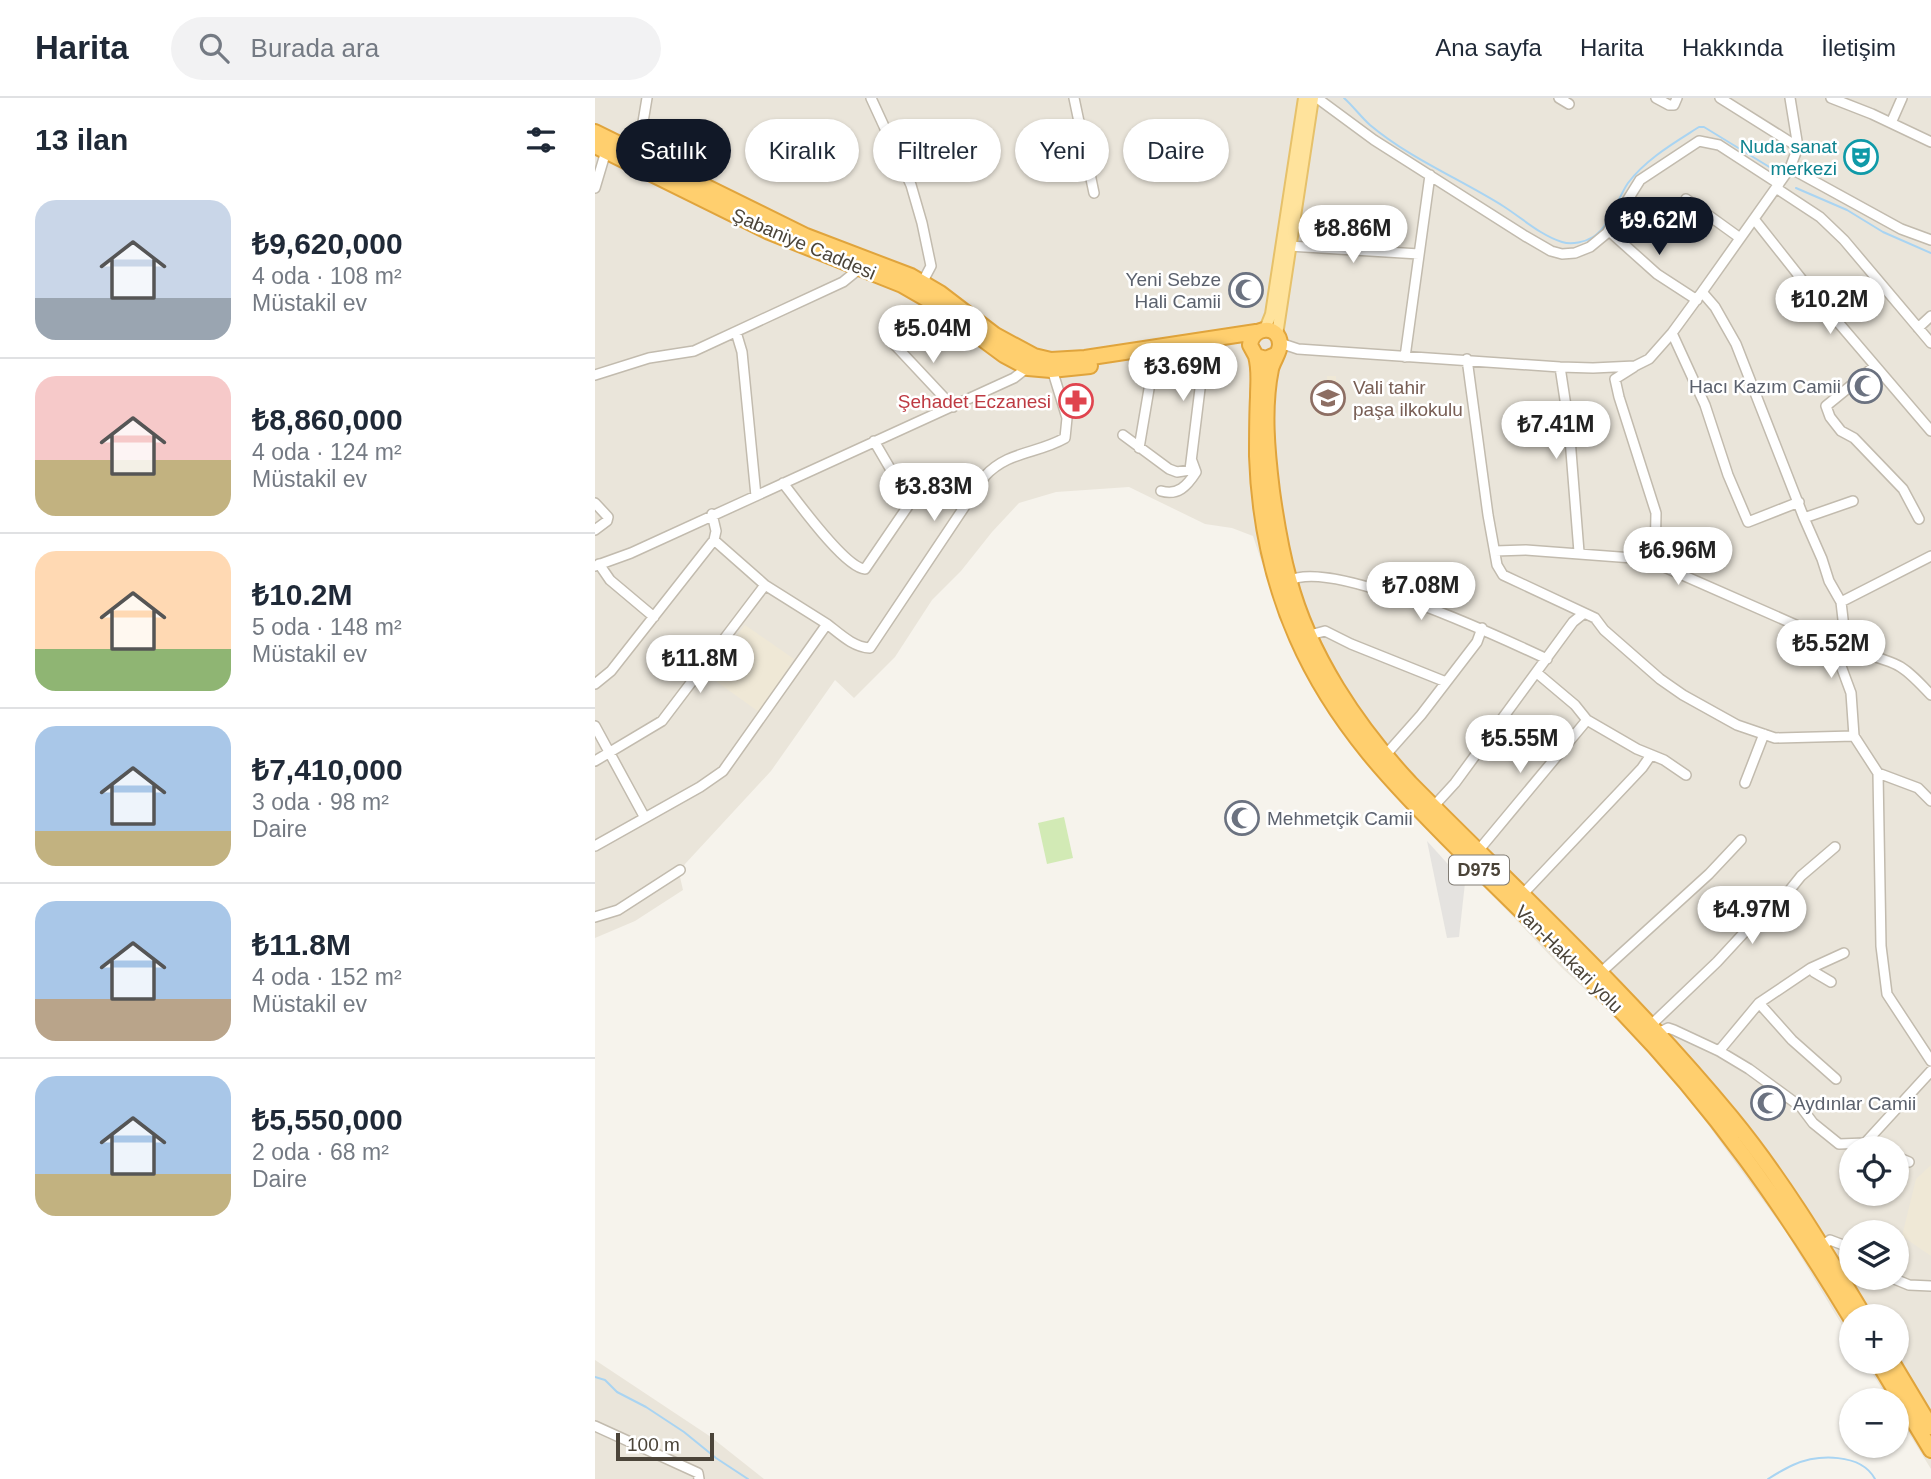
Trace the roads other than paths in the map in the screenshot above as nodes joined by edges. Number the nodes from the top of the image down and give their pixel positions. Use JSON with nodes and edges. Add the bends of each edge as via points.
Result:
{"nodes":[{"id":1,"x":647,"y":98,"type":"edge"},
{"id":2,"x":871,"y":98,"type":"edge"},
{"id":3,"x":1074,"y":98,"type":"edge"},
{"id":4,"x":1304,"y":98,"type":"edge"},
{"id":5,"x":1315,"y":98,"type":"edge"},
{"id":6,"x":1559,"y":98,"type":"edge"},
{"id":7,"x":1656,"y":98,"type":"edge"},
{"id":8,"x":1677,"y":98,"type":"edge"},
{"id":9,"x":1720,"y":98,"type":"edge"},
{"id":10,"x":1831,"y":98,"type":"edge"},
{"id":11,"x":1902,"y":98,"type":"edge"},
{"id":12,"x":1790,"y":99,"type":"edge"},
{"id":13,"x":1846,"y":101,"type":"edge"},
{"id":14,"x":1569,"y":104,"type":"dead end"},
{"id":15,"x":644,"y":119,"type":"edge"},
{"id":16,"x":1891,"y":123,"type":"junction"},
{"id":17,"x":595,"y":132,"type":"edge"},
{"id":18,"x":1931,"y":142,"type":"edge"},
{"id":19,"x":616,"y":143,"type":"edge"},
{"id":20,"x":1798,"y":147,"type":"junction"},
{"id":21,"x":600,"y":148,"type":"edge"},
{"id":22,"x":1790,"y":168,"type":"junction"},
{"id":23,"x":1430,"y":175,"type":"junction"},
{"id":24,"x":695,"y":182,"type":"edge"},
{"id":25,"x":1777,"y":186,"type":"junction"},
{"id":26,"x":595,"y":188,"type":"edge"},
{"id":27,"x":1094,"y":192,"type":"dead end"},
{"id":28,"x":1686,"y":199,"type":"dead end"},
{"id":29,"x":1754,"y":219,"type":"junction"},
{"id":30,"x":1608,"y":230,"type":"junction"},
{"id":31,"x":1740,"y":238,"type":"junction"},
{"id":32,"x":1931,"y":240,"type":"edge"},
{"id":33,"x":1289,"y":246,"type":"junction"},
{"id":34,"x":1419,"y":254,"type":"junction"},
{"id":35,"x":859,"y":268,"type":"junction"},
{"id":36,"x":922,"y":283,"type":"junction"},
{"id":37,"x":1700,"y":296,"type":"junction"},
{"id":38,"x":1931,"y":316,"type":"edge"},
{"id":39,"x":1918,"y":328,"type":"junction"},
{"id":40,"x":736,"y":331,"type":"junction"},
{"id":41,"x":1672,"y":333,"type":"junction"},
{"id":42,"x":1271,"y":339,"type":"junction"},
{"id":43,"x":893,"y":343,"type":"dead end"},
{"id":44,"x":1931,"y":343,"type":"edge"},
{"id":45,"x":1205,"y":348,"type":"junction"},
{"id":46,"x":1254,"y":353,"type":"junction"},
{"id":47,"x":1149,"y":356,"type":"junction"},
{"id":48,"x":1405,"y":357,"type":"junction"},
{"id":49,"x":1467,"y":359,"type":"junction"},
{"id":50,"x":1031,"y":362,"type":"junction"},
{"id":51,"x":1051,"y":365,"type":"junction"},
{"id":52,"x":1635,"y":366,"type":"junction"},
{"id":53,"x":1875,"y":366,"type":"junction"},
{"id":54,"x":1560,"y":367,"type":"junction"},
{"id":55,"x":595,"y":375,"type":"edge"},
{"id":56,"x":953,"y":407,"type":"junction"},
{"id":57,"x":1931,"y":431,"type":"edge"},
{"id":58,"x":1122,"y":435,"type":"dead end"},
{"id":59,"x":874,"y":441,"type":"junction"},
{"id":60,"x":1139,"y":448,"type":"junction"},
{"id":61,"x":1192,"y":461,"type":"junction"},
{"id":62,"x":1264,"y":473,"type":"junction"},
{"id":63,"x":783,"y":483,"type":"junction"},
{"id":64,"x":1161,"y":491,"type":"dead end"},
{"id":65,"x":756,"y":496,"type":"junction"},
{"id":66,"x":1853,"y":501,"type":"dead end"},
{"id":67,"x":1799,"y":502,"type":"junction"},
{"id":68,"x":595,"y":503,"type":"edge"},
{"id":69,"x":712,"y":514,"type":"junction"},
{"id":70,"x":1804,"y":518,"type":"junction"},
{"id":71,"x":1919,"y":519,"type":"dead end"},
{"id":72,"x":595,"y":530,"type":"edge"},
{"id":73,"x":713,"y":540,"type":"junction"},
{"id":74,"x":1495,"y":551,"type":"junction"},
{"id":75,"x":1579,"y":552,"type":"junction"},
{"id":76,"x":1930,"y":558,"type":"edge"},
{"id":77,"x":1655,"y":562,"type":"junction"},
{"id":78,"x":597,"y":565,"type":"edge"},
{"id":79,"x":1289,"y":581,"type":"junction"},
{"id":80,"x":765,"y":585,"type":"junction"},
{"id":81,"x":1841,"y":602,"type":"junction"},
{"id":82,"x":1583,"y":614,"type":"junction"},
{"id":83,"x":654,"y":617,"type":"junction"},
{"id":84,"x":827,"y":624,"type":"junction"},
{"id":85,"x":1482,"y":628,"type":"junction"},
{"id":86,"x":1844,"y":628,"type":"junction"},
{"id":87,"x":1310,"y":635,"type":"junction"},
{"id":88,"x":1834,"y":647,"type":"junction"},
{"id":89,"x":1547,"y":659,"type":"junction"},
{"id":90,"x":1537,"y":673,"type":"junction"},
{"id":91,"x":1446,"y":682,"type":"junction"},
{"id":92,"x":595,"y":684,"type":"edge"},
{"id":93,"x":1931,"y":695,"type":"edge"},
{"id":94,"x":1337,"y":699,"type":"junction"},
{"id":95,"x":1587,"y":720,"type":"junction"},
{"id":96,"x":595,"y":726,"type":"edge"},
{"id":97,"x":1764,"y":734,"type":"junction"},
{"id":98,"x":1854,"y":736,"type":"junction"},
{"id":99,"x":611,"y":752,"type":"junction"},
{"id":100,"x":1651,"y":755,"type":"junction"},
{"id":101,"x":595,"y":761,"type":"edge"},
{"id":102,"x":1381,"y":761,"type":"junction"},
{"id":103,"x":1878,"y":773,"type":"junction"},
{"id":104,"x":1686,"y":775,"type":"dead end"},
{"id":105,"x":1745,"y":783,"type":"dead end"},
{"id":106,"x":1931,"y":801,"type":"edge"},
{"id":107,"x":1433,"y":807,"type":"junction"},
{"id":108,"x":645,"y":818,"type":"junction"},
{"id":109,"x":1741,"y":840,"type":"dead end"},
{"id":110,"x":595,"y":846,"type":"edge"},
{"id":111,"x":1835,"y":847,"type":"dead end"},
{"id":112,"x":1478,"y":851,"type":"junction"},
{"id":113,"x":680,"y":870,"type":"dead end"},
{"id":114,"x":1522,"y":895,"type":"junction"},
{"id":115,"x":595,"y":917,"type":"edge"},
{"id":116,"x":1844,"y":953,"type":"dead end"},
{"id":117,"x":1811,"y":968,"type":"junction"},
{"id":118,"x":1596,"y":976,"type":"junction"},
{"id":119,"x":1831,"y":982,"type":"dead end"},
{"id":120,"x":1759,"y":1003,"type":"junction"},
{"id":121,"x":1655,"y":1029,"type":"junction"},
{"id":122,"x":1719,"y":1051,"type":"junction"},
{"id":123,"x":1931,"y":1061,"type":"edge"},
{"id":124,"x":1931,"y":1071,"type":"edge"},
{"id":125,"x":1836,"y":1079,"type":"dead end"},
{"id":126,"x":1871,"y":1136,"type":"edge"},
{"id":127,"x":1839,"y":1144,"type":"edge"},
{"id":128,"x":1839,"y":1243,"type":"edge"},
{"id":129,"x":1822,"y":1246,"type":"junction"},
{"id":130,"x":1909,"y":1285,"type":"edge"},
{"id":131,"x":1931,"y":1286,"type":"edge"},
{"id":132,"x":1842,"y":1304,"type":"edge"},
{"id":133,"x":1857,"y":1304,"type":"edge"},
{"id":134,"x":1885,"y":1374,"type":"edge"},
{"id":135,"x":1899,"y":1374,"type":"edge"},
{"id":136,"x":595,"y":1426,"type":"edge"},
{"id":137,"x":1931,"y":1427,"type":"edge"},
{"id":138,"x":1931,"y":1450,"type":"edge"},
{"id":139,"x":699,"y":1479,"type":"edge"}],
"edges":[{"from":1,"to":15,"type":"street"},
{"from":2,"to":36,"type":"street","via":[[911,185],[922,223],[931,266]]},
{"from":3,"to":27,"type":"street"},
{"from":4,"to":42,"type":"main road"},
{"from":5,"to":23,"type":"street"},
{"from":5,"to":33,"type":"main road"},
{"from":6,"to":14,"type":"street"},
{"from":7,"to":8,"type":"street","via":[[1669,106]]},
{"from":9,"to":20,"type":"street"},
{"from":10,"to":13,"type":"street"},
{"from":11,"to":16,"type":"street"},
{"from":12,"to":20,"type":"street"},
{"from":13,"to":16,"type":"street"},
{"from":16,"to":18,"type":"street"},
{"from":17,"to":19,"type":"highway"},
{"from":20,"to":22,"type":"street"},
{"from":21,"to":26,"type":"street"},
{"from":21,"to":35,"type":"highway","name":"Şabaniye Caddesi","via":[[769,232]]},
{"from":22,"to":25,"type":"street"},
{"from":22,"to":32,"type":"street","via":[[1901,229]]},
{"from":23,"to":30,"type":"street","via":[[1551,251],[1575,253],[1590,247]]},
{"from":23,"to":34,"type":"street"},
{"from":24,"to":36,"type":"highway","via":[[806,236]]},
{"from":25,"to":29,"type":"street"},
{"from":25,"to":30,"type":"street","via":[[1719,145],[1699,141],[1640,180]]},
{"from":25,"to":39,"type":"street","via":[[1828,225]]},
{"from":28,"to":31,"type":"street"},
{"from":29,"to":31,"type":"street"},
{"from":29,"to":53,"type":"street"},
{"from":30,"to":37,"type":"street","via":[[1657,274]]},
{"from":31,"to":37,"type":"street"},
{"from":33,"to":34,"type":"street"},
{"from":33,"to":42,"type":"main road"},
{"from":34,"to":48,"type":"street"},
{"from":35,"to":40,"type":"street","via":[[843,282]]},
{"from":35,"to":50,"type":"highway","name":"Şabaniye Caddesi","via":[[926,298],[1004,355]]},
{"from":36,"to":50,"type":"highway"},
{"from":37,"to":41,"type":"street"},
{"from":37,"to":67,"type":"street","via":[[1715,307],[1736,344]]},
{"from":38,"to":39,"type":"street"},
{"from":39,"to":44,"type":"street"},
{"from":40,"to":55,"type":"street","via":[[694,351],[649,358]]},
{"from":40,"to":65,"type":"street"},
{"from":41,"to":52,"type":"street","via":[[1649,359]]},
{"from":41,"to":67,"type":"street","via":[[1705,405],[1748,522]]},
{"from":42,"to":46,"type":"highway","name":"Van-Hakkari yolu","via":[[1251,340]]},
{"from":42,"to":46,"type":"highway","name":"Şabaniye Caddesi","via":[[1266,359]]},
{"from":42,"to":48,"type":"street","via":[[1298,349]]},
{"from":42,"to":51,"type":"highway"},
{"from":42,"to":62,"type":"highway","number":"D975"},
{"from":43,"to":56,"type":"street"},
{"from":45,"to":46,"type":"highway","name":"Şabaniye Caddesi","via":[[1235,346]]},
{"from":45,"to":47,"type":"highway","name":"Şabaniye Caddesi"},
{"from":45,"to":61,"type":"street"},
{"from":46,"to":62,"type":"highway","name":"Van-Hakkari yolu","number":"D975","via":[[1259,369],[1257,424]]},
{"from":47,"to":51,"type":"highway","name":"Şabaniye Caddesi"},
{"from":47,"to":60,"type":"street","via":[[1149,389]]},
{"from":48,"to":49,"type":"street"},
{"from":49,"to":54,"type":"street"},
{"from":49,"to":74,"type":"street"},
{"from":50,"to":51,"type":"highway","name":"Şabaniye Caddesi"},
{"from":50,"to":56,"type":"street","via":[[1014,378]]},
{"from":51,"to":84,"type":"street","via":[[1067,418],[1065,438],[996,464],[870,648],[862,648]]},
{"from":52,"to":54,"type":"street"},
{"from":52,"to":77,"type":"street","via":[[1615,379],[1654,502]]},
{"from":53,"to":57,"type":"street"},
{"from":53,"to":71,"type":"street","via":[[1826,406],[1841,430],[1903,489]]},
{"from":54,"to":75,"type":"street"},
{"from":56,"to":59,"type":"street"},
{"from":58,"to":60,"type":"street"},
{"from":59,"to":63,"type":"street"},
{"from":59,"to":63,"type":"street","via":[[908,506],[865,569],[839,551]]},
{"from":60,"to":61,"type":"street","via":[[1177,472],[1190,470]]},
{"from":61,"to":64,"type":"street","via":[[1196,472],[1190,481],[1179,491]]},
{"from":62,"to":79,"type":"highway","number":"D975"},
{"from":62,"to":94,"type":"highway","name":"Van-Hakkari yolu","number":"D975","via":[[1267,541],[1277,587],[1298,640]]},
{"from":63,"to":65,"type":"street"},
{"from":65,"to":69,"type":"street"},
{"from":66,"to":70,"type":"street"},
{"from":67,"to":70,"type":"street"},
{"from":68,"to":72,"type":"street","via":[[607,516]]},
{"from":69,"to":73,"type":"street"},
{"from":69,"to":78,"type":"street"},
{"from":70,"to":81,"type":"street"},
{"from":73,"to":80,"type":"street"},
{"from":73,"to":83,"type":"street"},
{"from":74,"to":75,"type":"street"},
{"from":74,"to":82,"type":"street","via":[[1503,575]]},
{"from":75,"to":77,"type":"street"},
{"from":76,"to":81,"type":"street"},
{"from":77,"to":86,"type":"street","via":[[1814,633]]},
{"from":78,"to":83,"type":"street"},
{"from":79,"to":85,"type":"street","via":[[1317,575],[1347,581]]},
{"from":79,"to":87,"type":"highway","number":"D975"},
{"from":80,"to":84,"type":"street"},
{"from":80,"to":99,"type":"street","via":[[662,721]]},
{"from":81,"to":86,"type":"street"},
{"from":82,"to":89,"type":"street"},
{"from":82,"to":97,"type":"street","via":[[1595,618],[1683,695],[1737,725]]},
{"from":83,"to":92,"type":"street"},
{"from":84,"to":108,"type":"street","via":[[723,771]]},
{"from":85,"to":89,"type":"street"},
{"from":85,"to":91,"type":"street","via":[[1477,642]]},
{"from":86,"to":88,"type":"street"},
{"from":87,"to":91,"type":"street","via":[[1325,631]]},
{"from":87,"to":94,"type":"highway","number":"D975"},
{"from":88,"to":93,"type":"street","via":[[1895,662]]},
{"from":88,"to":98,"type":"street","via":[[1851,693]]},
{"from":89,"to":90,"type":"street"},
{"from":90,"to":95,"type":"street"},
{"from":90,"to":107,"type":"street"},
{"from":91,"to":102,"type":"street"},
{"from":94,"to":102,"type":"highway","name":"Van-Hakkari yolu","number":"D975"},
{"from":95,"to":100,"type":"street"},
{"from":95,"to":112,"type":"street"},
{"from":96,"to":99,"type":"street"},
{"from":97,"to":98,"type":"street","via":[[1775,738]]},
{"from":97,"to":105,"type":"street"},
{"from":98,"to":103,"type":"street"},
{"from":99,"to":101,"type":"street"},
{"from":99,"to":108,"type":"street"},
{"from":100,"to":104,"type":"street"},
{"from":100,"to":114,"type":"street"},
{"from":102,"to":107,"type":"highway","number":"D975"},
{"from":102,"to":118,"type":"highway","name":"Van-Hakkari yolu","number":"D975"},
{"from":103,"to":106,"type":"street","via":[[1918,788]]},
{"from":103,"to":123,"type":"street","via":[[1881,946],[1887,994]]},
{"from":107,"to":112,"type":"highway","number":"D975"},
{"from":108,"to":110,"type":"street"},
{"from":109,"to":118,"type":"street"},
{"from":111,"to":121,"type":"street","via":[[1753,923]]},
{"from":112,"to":114,"type":"highway","number":"D975"},
{"from":113,"to":115,"type":"street","via":[[618,910]]},
{"from":114,"to":118,"type":"highway","number":"D975"},
{"from":116,"to":117,"type":"street"},
{"from":117,"to":119,"type":"street"},
{"from":117,"to":120,"type":"street"},
{"from":118,"to":121,"type":"highway","number":"D975"},
{"from":118,"to":132,"type":"highway","name":"Van-Hakkari yolu","number":"D975","via":[[1740,1149]]},
{"from":120,"to":122,"type":"street"},
{"from":120,"to":125,"type":"street","via":[[1792,1041]]},
{"from":121,"to":122,"type":"street","via":[[1674,1030]]},
{"from":121,"to":129,"type":"highway","number":"D975","via":[[1743,1133]]},
{"from":122,"to":127,"type":"street","via":[[1801,1107]]},
{"from":124,"to":126,"type":"street"},
{"from":128,"to":129,"type":"street","via":[[1830,1240]]},
{"from":129,"to":133,"type":"highway","number":"D975"},
{"from":130,"to":131,"type":"street"},
{"from":134,"to":138,"type":"highway"},
{"from":135,"to":137,"type":"highway"},
{"from":136,"to":139,"type":"street","via":[[698,1473]]}]}
